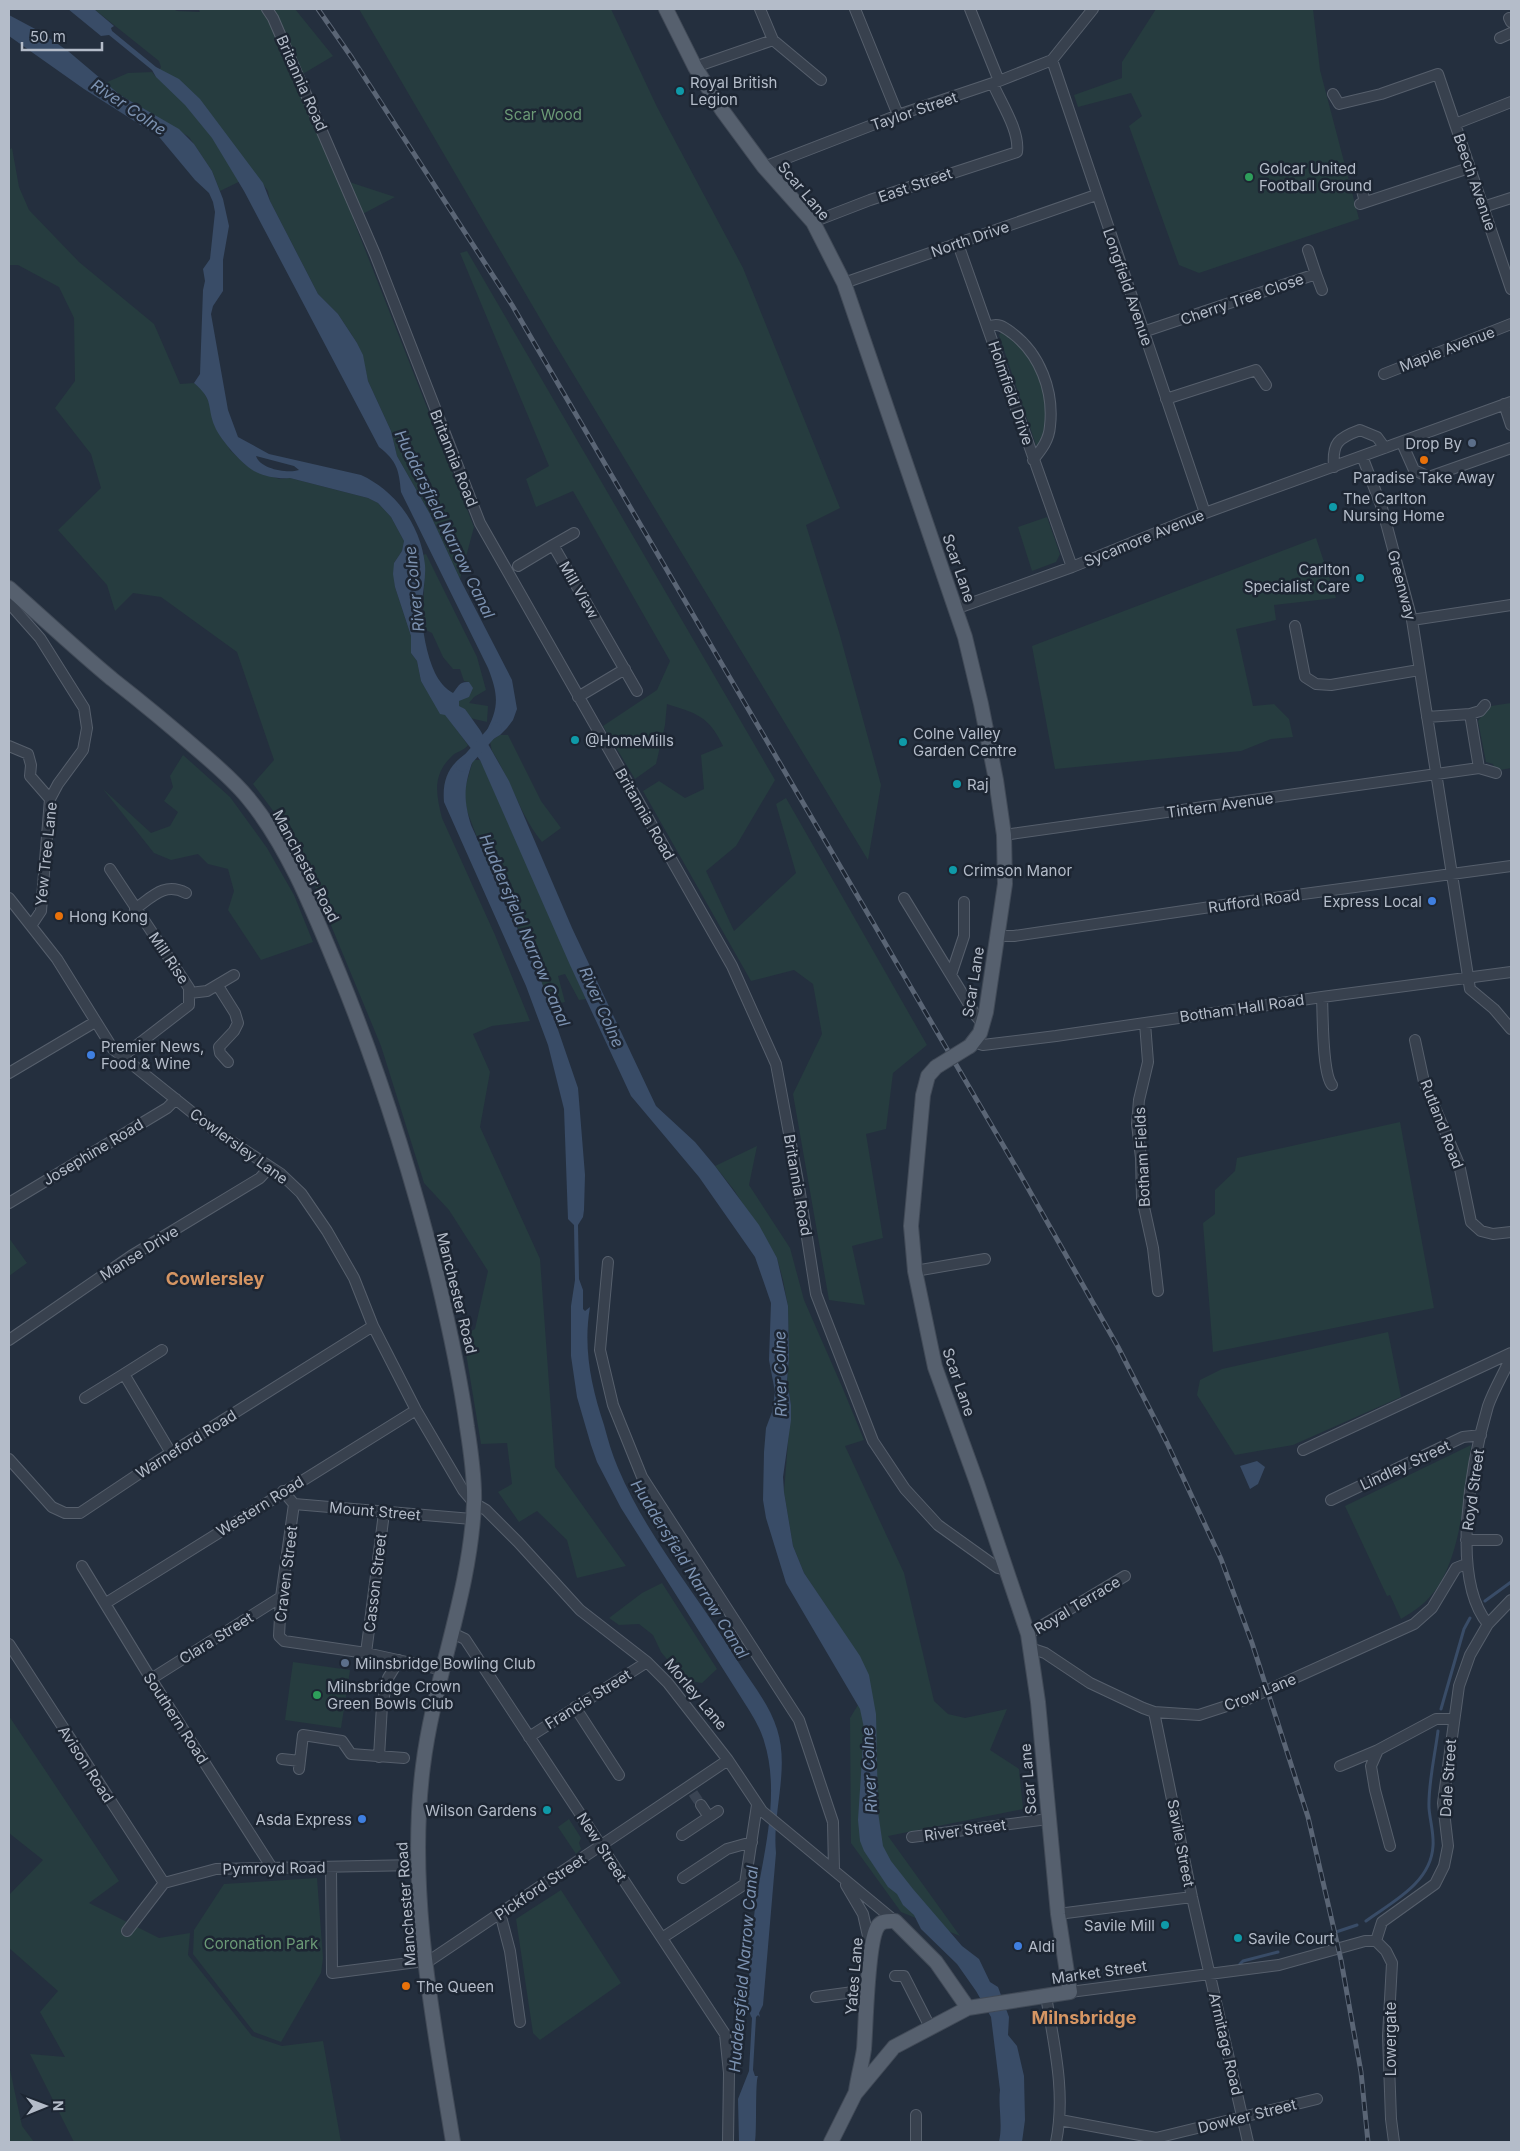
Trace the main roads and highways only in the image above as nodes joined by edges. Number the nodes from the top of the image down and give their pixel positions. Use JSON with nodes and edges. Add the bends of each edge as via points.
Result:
{"nodes":[{"id":1,"x":666,"y":9,"type":"edge"},
{"id":2,"x":9,"y":588,"type":"edge"},
{"id":3,"x":895,"y":1921,"type":"joint"},
{"id":4,"x":1070,"y":1992,"type":"joint"},
{"id":5,"x":970,"y":2008,"type":"junction"},
{"id":6,"x":894,"y":2047,"type":"junction"},
{"id":7,"x":864,"y":2050,"type":"junction"},
{"id":8,"x":855,"y":2094,"type":"junction"},
{"id":9,"x":453,"y":2142,"type":"edge"},
{"id":10,"x":831,"y":2142,"type":"edge"}],
"edges":[{"from":1,"to":4,"type":"main road","name":"Scar Lane","bridge":true,"via":[[695,67],[722,110],[764,167],[813,222],[844,283],[965,637],[981,704],[1004,835],[1005,884],[984,1024],[972,1044],[936,1066],[928,1076],[923,1096],[911,1226],[915,1271],[935,1367],[1029,1641],[1038,1702],[1058,1914]]},
{"from":2,"to":9,"type":"main road","name":"Manchester Road","via":[[226,775],[261,815],[313,909],[358,1022],[393,1120],[430,1244],[460,1375],[474,1503],[468,1552],[423,1767],[417,1865],[425,1962]]},
{"from":3,"to":5,"type":"main road","name":"Morley Lane","via":[[936,1962]]},
{"from":3,"to":7,"type":"main road","name":"Yates Lane","via":[[885,1920],[874,1932]]},
{"from":4,"to":5,"type":"main road","name":"Market Street"},
{"from":5,"to":6,"type":"main road","name":"Market Street"},
{"from":6,"to":7,"type":"main road","via":[[874,2052]]},
{"from":6,"to":8,"type":"main road","name":"Market Street"},
{"from":7,"to":8,"type":"main road","name":"Market Street"},
{"from":8,"to":10,"type":"main road","name":"Market Street"}]}
